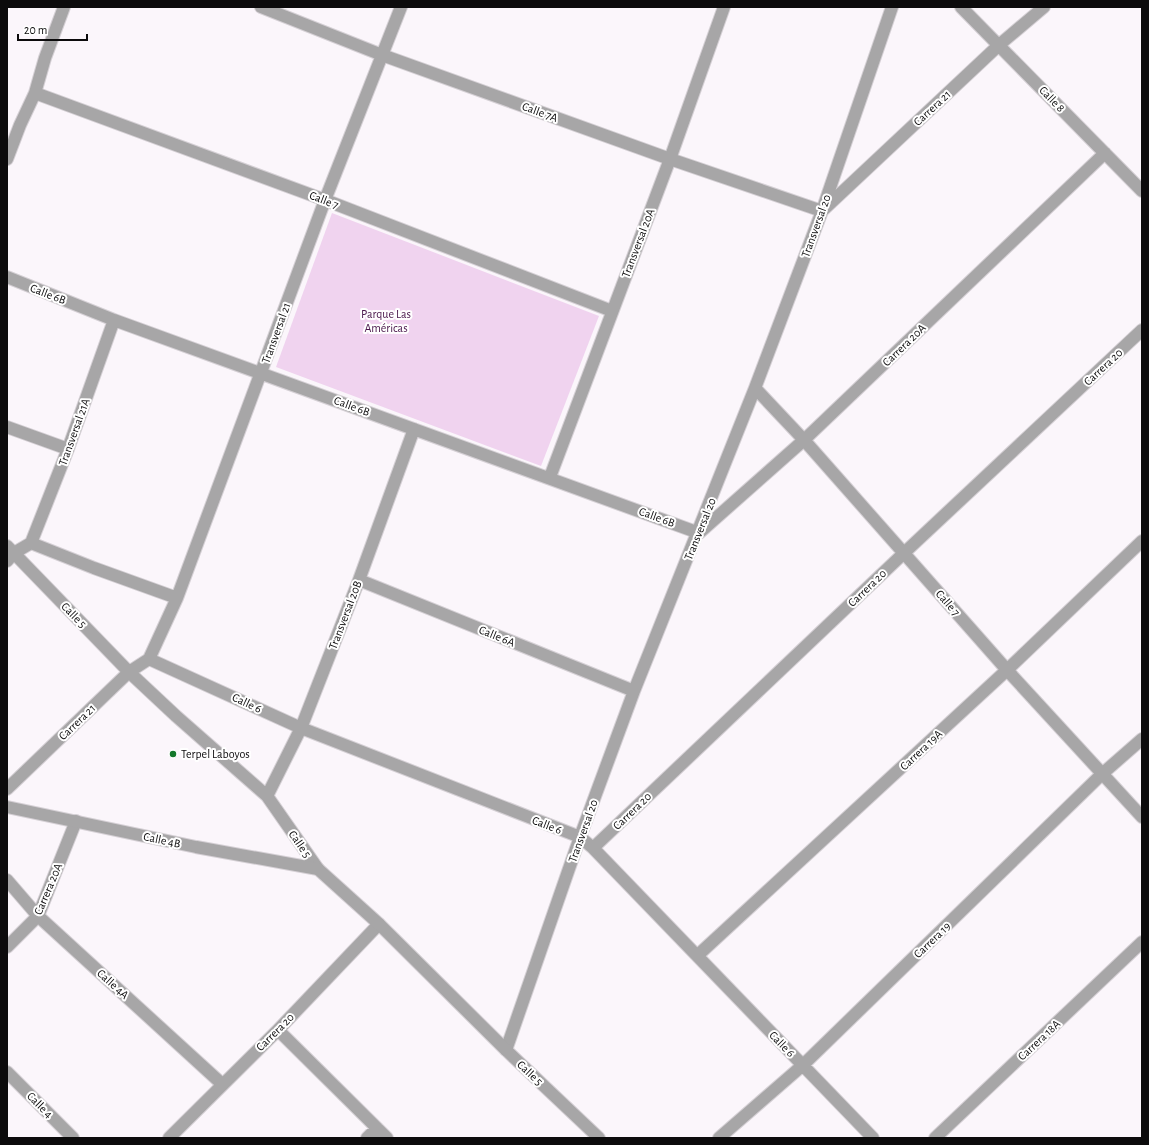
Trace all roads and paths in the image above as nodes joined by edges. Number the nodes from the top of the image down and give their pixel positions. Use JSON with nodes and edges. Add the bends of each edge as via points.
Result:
{"nodes":[{"id":1,"x":64,"y":7,"type":"edge"},
{"id":2,"x":261,"y":7,"type":"edge"},
{"id":3,"x":401,"y":7,"type":"edge"},
{"id":4,"x":724,"y":7,"type":"edge"},
{"id":5,"x":892,"y":7,"type":"edge"},
{"id":6,"x":961,"y":7,"type":"edge"},
{"id":7,"x":1044,"y":7,"type":"edge"},
{"id":8,"x":999,"y":45,"type":"junction"},
{"id":9,"x":382,"y":55,"type":"junction"},
{"id":10,"x":35,"y":93,"type":"junction"},
{"id":11,"x":1105,"y":153,"type":"junction"},
{"id":12,"x":7,"y":159,"type":"edge"},
{"id":13,"x":670,"y":159,"type":"junction"},
{"id":14,"x":1142,"y":191,"type":"edge"},
{"id":15,"x":325,"y":200,"type":"junction"},
{"id":16,"x":822,"y":211,"type":"junction"},
{"id":17,"x":7,"y":278,"type":"edge"},
{"id":18,"x":612,"y":311,"type":"junction"},
{"id":19,"x":114,"y":320,"type":"junction"},
{"id":20,"x":1142,"y":330,"type":"edge"},
{"id":21,"x":262,"y":373,"type":"junction"},
{"id":22,"x":755,"y":388,"type":"junction"},
{"id":23,"x":7,"y":427,"type":"edge"},
{"id":24,"x":414,"y":429,"type":"junction"},
{"id":25,"x":804,"y":440,"type":"junction"},
{"id":26,"x":68,"y":449,"type":"junction"},
{"id":27,"x":550,"y":477,"type":"junction"},
{"id":28,"x":699,"y":532,"type":"junction"},
{"id":29,"x":1142,"y":541,"type":"edge"},
{"id":30,"x":31,"y":543,"type":"junction"},
{"id":31,"x":9,"y":553,"type":"edge"},
{"id":32,"x":904,"y":553,"type":"junction"},
{"id":33,"x":359,"y":580,"type":"junction"},
{"id":34,"x":177,"y":598,"type":"junction"},
{"id":35,"x":149,"y":658,"type":"junction"},
{"id":36,"x":1007,"y":670,"type":"junction"},
{"id":37,"x":129,"y":672,"type":"junction"},
{"id":38,"x":634,"y":691,"type":"junction"},
{"id":39,"x":301,"y":728,"type":"junction"},
{"id":40,"x":1142,"y":739,"type":"edge"},
{"id":41,"x":1102,"y":774,"type":"junction"},
{"id":42,"x":7,"y":789,"type":"edge"},
{"id":43,"x":267,"y":796,"type":"junction"},
{"id":44,"x":7,"y":808,"type":"edge"},
{"id":45,"x":1142,"y":816,"type":"edge"},
{"id":46,"x":76,"y":821,"type":"junction"},
{"id":47,"x":580,"y":837,"type":"junction"},
{"id":48,"x":593,"y":848,"type":"junction"},
{"id":49,"x":318,"y":869,"type":"junction"},
{"id":50,"x":7,"y":880,"type":"edge"},
{"id":51,"x":38,"y":916,"type":"junction"},
{"id":52,"x":380,"y":924,"type":"junction"},
{"id":53,"x":1142,"y":942,"type":"edge"},
{"id":54,"x":7,"y":947,"type":"edge"},
{"id":55,"x":698,"y":956,"type":"junction"},
{"id":56,"x":278,"y":1030,"type":"junction"},
{"id":57,"x":506,"y":1050,"type":"junction"},
{"id":58,"x":803,"y":1066,"type":"junction"},
{"id":59,"x":7,"y":1072,"type":"edge"},
{"id":60,"x":222,"y":1084,"type":"junction"},
{"id":61,"x":377,"y":1128,"type":"junction"},
{"id":62,"x":73,"y":1138,"type":"edge"},
{"id":63,"x":169,"y":1138,"type":"edge"},
{"id":64,"x":367,"y":1138,"type":"edge"},
{"id":65,"x":387,"y":1138,"type":"edge"},
{"id":66,"x":599,"y":1138,"type":"edge"},
{"id":67,"x":720,"y":1138,"type":"edge"},
{"id":68,"x":873,"y":1138,"type":"edge"},
{"id":69,"x":936,"y":1138,"type":"edge"}],
"edges":[{"from":1,"to":10,"type":"street"},
{"from":2,"to":9,"type":"street","name":"Calle 7A"},
{"from":3,"to":9,"type":"street","name":"Transversal 21"},
{"from":4,"to":13,"type":"street","name":"Transversal 20A"},
{"from":5,"to":16,"type":"street","name":"Transversal 20"},
{"from":6,"to":8,"type":"street","name":"Calle 8"},
{"from":7,"to":8,"type":"street","name":"Carrera 21"},
{"from":8,"to":11,"type":"street","name":"Calle 8"},
{"from":8,"to":16,"type":"street","name":"Carrera 21"},
{"from":9,"to":13,"type":"street","name":"Calle 7A"},
{"from":9,"to":15,"type":"street","name":"Transversal 21"},
{"from":10,"to":12,"type":"street"},
{"from":10,"to":15,"type":"street","name":"Calle 7"},
{"from":11,"to":14,"type":"street","name":"Calle 8"},
{"from":11,"to":25,"type":"street","name":"Carrera 20A"},
{"from":13,"to":16,"type":"street","name":"Calle 7A"},
{"from":13,"to":18,"type":"street","name":"Transversal 20A"},
{"from":15,"to":18,"type":"street","name":"Calle 7"},
{"from":15,"to":21,"type":"street","name":"Transversal 21"},
{"from":16,"to":22,"type":"street","name":"Transversal 20"},
{"from":17,"to":19,"type":"street","name":"Calle 6B"},
{"from":18,"to":27,"type":"street","name":"Transversal 20A"},
{"from":19,"to":21,"type":"street","name":"Calle 6B"},
{"from":19,"to":26,"type":"street","name":"Transversal 21A"},
{"from":20,"to":32,"type":"street","name":"Carrera 20"},
{"from":21,"to":24,"type":"street","name":"Calle 6B"},
{"from":21,"to":34,"type":"street","name":"Transversal 21"},
{"from":22,"to":25,"type":"street","name":"Calle 7"},
{"from":22,"to":28,"type":"street","name":"Transversal 20"},
{"from":23,"to":26,"type":"street"},
{"from":24,"to":27,"type":"street","name":"Calle 6B"},
{"from":24,"to":33,"type":"street","name":"Transversal 20B"},
{"from":25,"to":28,"type":"street","name":"Carrera 20A"},
{"from":25,"to":32,"type":"street","name":"Calle 7"},
{"from":26,"to":30,"type":"street","name":"Transversal 21A"},
{"from":27,"to":28,"type":"street","name":"Calle 6B"},
{"from":28,"to":38,"type":"street","name":"Transversal 20"},
{"from":29,"to":36,"type":"street","name":"Carrera 19A"},
{"from":30,"to":31,"type":"street"},
{"from":30,"to":34,"type":"street"},
{"from":31,"to":37,"type":"street","name":"Calle 5"},
{"from":32,"to":36,"type":"street","name":"Calle 7"},
{"from":32,"to":48,"type":"street","name":"Carrera 20"},
{"from":33,"to":38,"type":"street","name":"Calle 6A"},
{"from":33,"to":39,"type":"street","name":"Transversal 20B"},
{"from":34,"to":35,"type":"street","name":"Transversal 21"},
{"from":35,"to":37,"type":"street","name":"Carrera 21"},
{"from":35,"to":39,"type":"street","name":"Calle 6"},
{"from":36,"to":41,"type":"street","name":"Calle 7"},
{"from":36,"to":55,"type":"street","name":"Carrera 19A"},
{"from":37,"to":42,"type":"street","name":"Carrera 21"},
{"from":37,"to":43,"type":"street","name":"Calle 5"},
{"from":38,"to":47,"type":"street","name":"Transversal 20"},
{"from":39,"to":43,"type":"street","name":"Transversal 20B"},
{"from":39,"to":47,"type":"street","name":"Calle 6"},
{"from":40,"to":41,"type":"street","name":"Carrera 19"},
{"from":41,"to":45,"type":"street","name":"Calle 7"},
{"from":41,"to":58,"type":"street","name":"Carrera 19"},
{"from":43,"to":49,"type":"street","name":"Calle 5"},
{"from":44,"to":46,"type":"street","name":"Calle 4B"},
{"from":46,"to":49,"type":"street","name":"Calle 4B","via":[[196,847]]},
{"from":46,"to":51,"type":"street","name":"Carrera 20A"},
{"from":47,"to":48,"type":"street","name":"Calle 6"},
{"from":47,"to":57,"type":"street","name":"Transversal 20"},
{"from":48,"to":55,"type":"street","name":"Calle 6"},
{"from":49,"to":52,"type":"street","name":"Calle 5"},
{"from":50,"to":51,"type":"street","name":"Calle 4A"},
{"from":51,"to":54,"type":"street","name":"Carrera 20A"},
{"from":51,"to":60,"type":"street","name":"Calle 4A"},
{"from":52,"to":56,"type":"street","name":"Carrera 20"},
{"from":52,"to":57,"type":"street","name":"Calle 5"},
{"from":53,"to":69,"type":"street","name":"Carrera 18A"},
{"from":55,"to":58,"type":"street","name":"Calle 6"},
{"from":56,"to":60,"type":"street","name":"Carrera 20"},
{"from":56,"to":61,"type":"street"},
{"from":57,"to":66,"type":"street","name":"Calle 5"},
{"from":58,"to":67,"type":"street","name":"Carrera 19"},
{"from":58,"to":68,"type":"street","name":"Calle 6"},
{"from":59,"to":62,"type":"street","name":"Calle 4"},
{"from":60,"to":63,"type":"street","name":"Carrera 20"},
{"from":61,"to":64,"type":"street"},
{"from":61,"to":65,"type":"street"}]}
